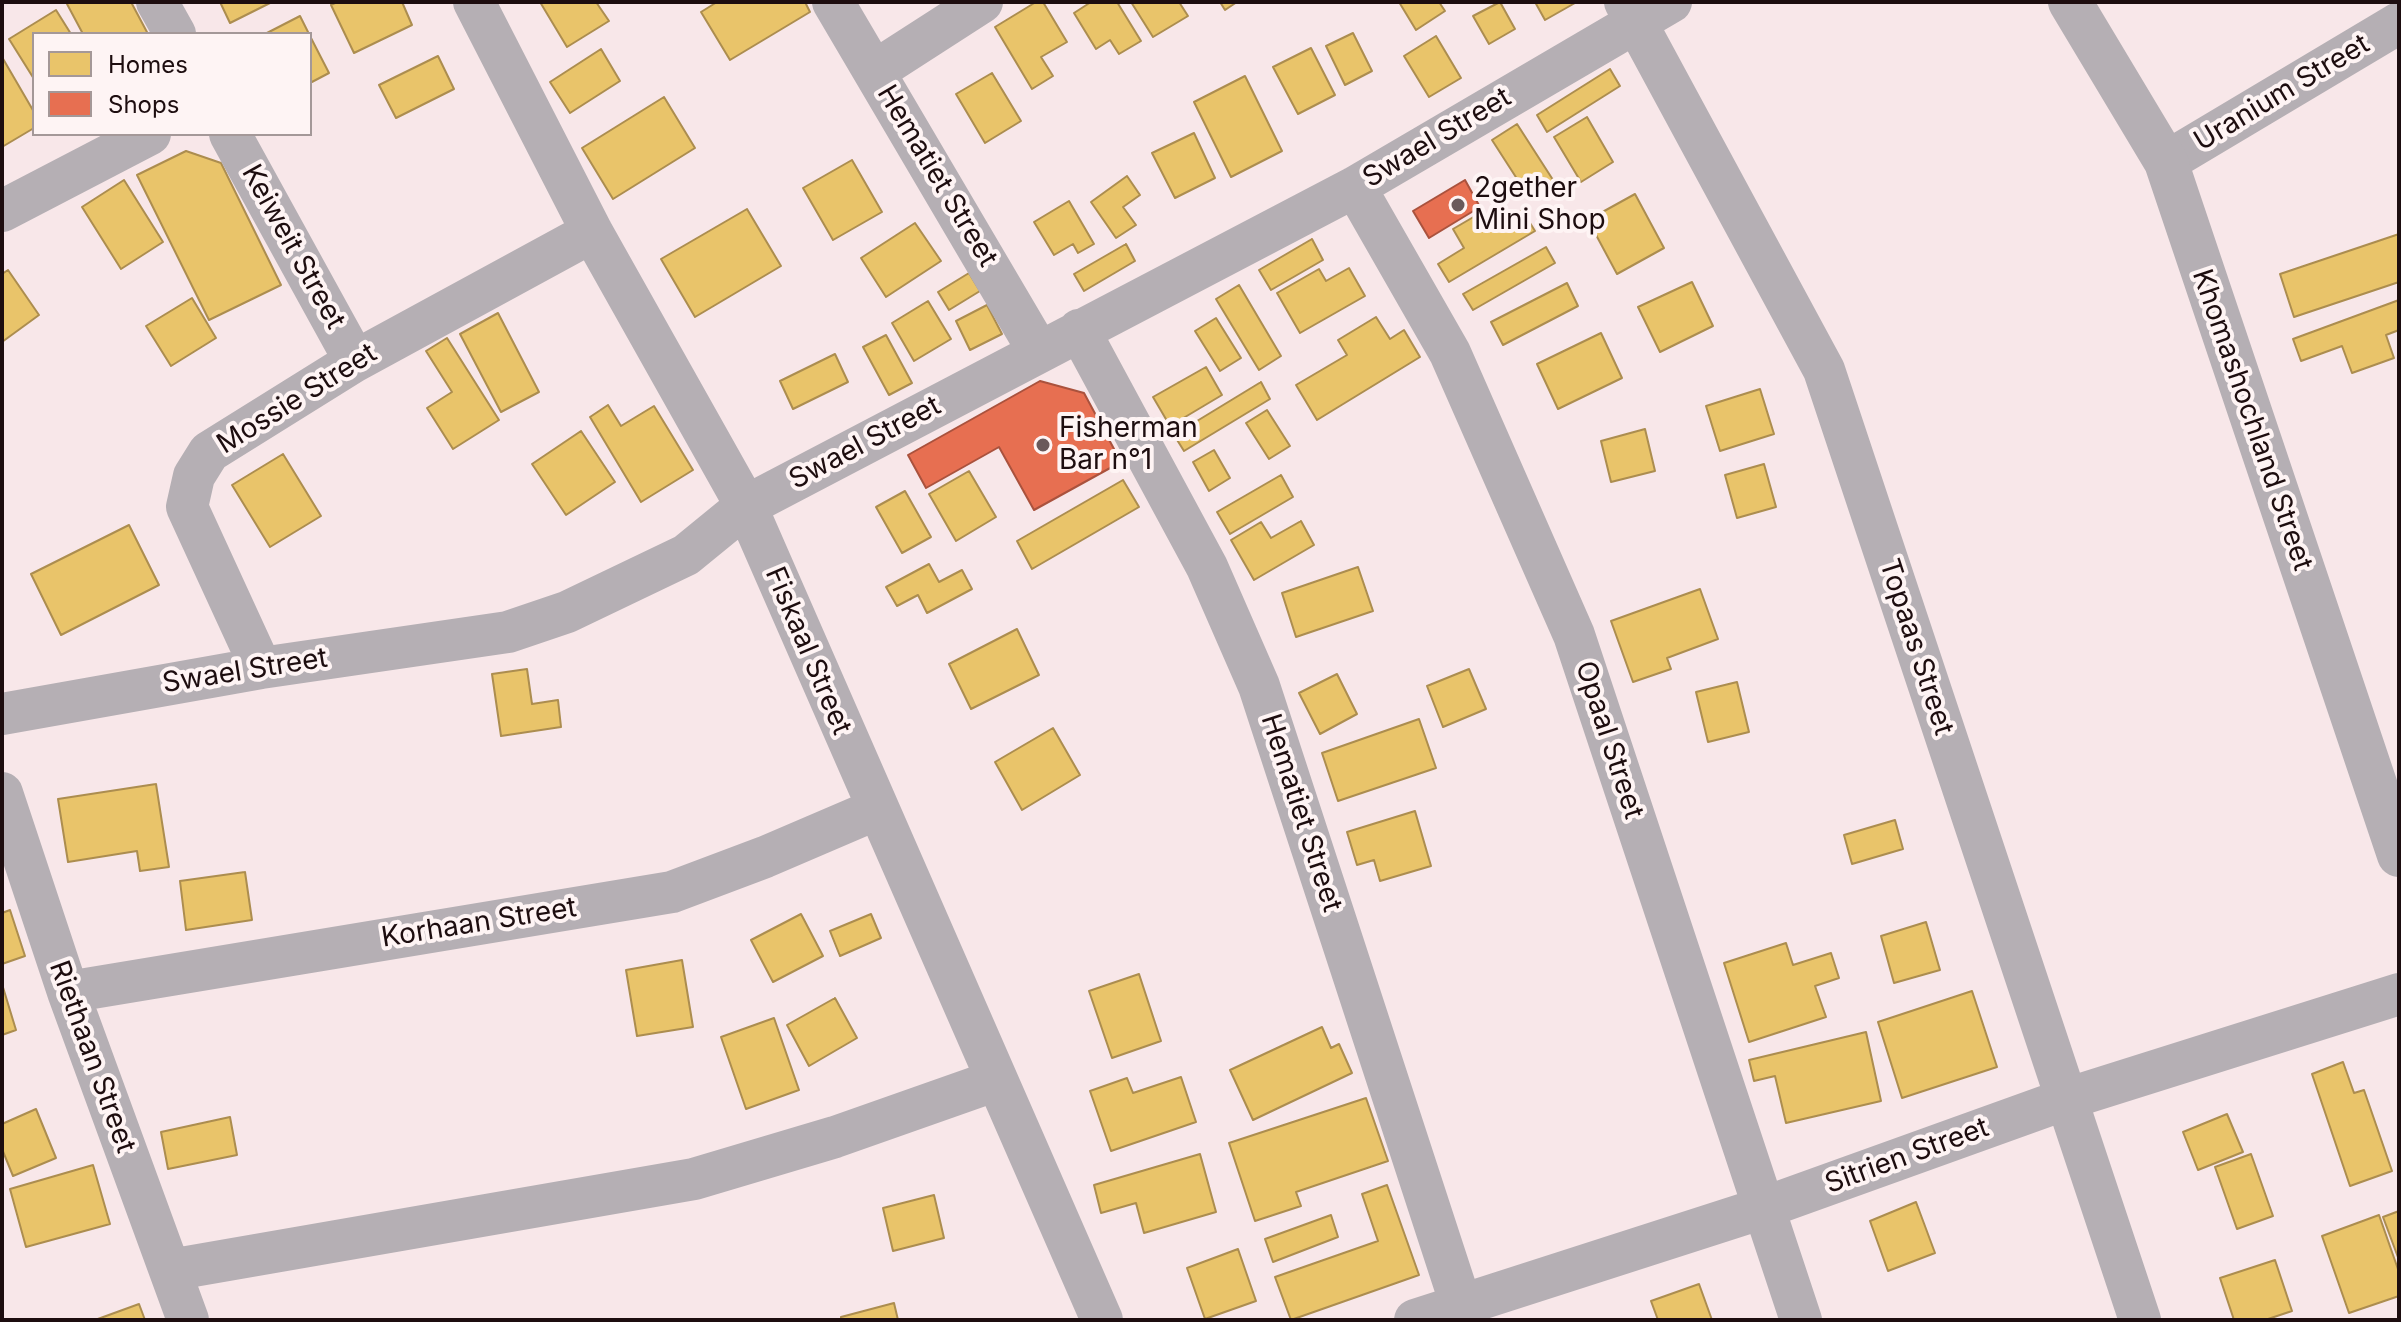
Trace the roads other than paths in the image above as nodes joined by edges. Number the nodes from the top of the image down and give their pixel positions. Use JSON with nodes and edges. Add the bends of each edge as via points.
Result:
{"nodes":[{"id":1,"x":157,"y":2,"type":"edge"},
{"id":2,"x":474,"y":2,"type":"edge"},
{"id":3,"x":833,"y":2,"type":"edge"},
{"id":4,"x":982,"y":2,"type":"edge"},
{"id":5,"x":1671,"y":2,"type":"edge"},
{"id":6,"x":2070,"y":2,"type":"edge"},
{"id":7,"x":1630,"y":12,"type":"edge"},
{"id":8,"x":2399,"y":23,"type":"edge"},
{"id":9,"x":174,"y":32,"type":"edge"},
{"id":10,"x":875,"y":71,"type":"junction"},
{"id":11,"x":146,"y":136,"type":"edge"},
{"id":12,"x":231,"y":136,"type":"edge"},
{"id":13,"x":2166,"y":162,"type":"junction"},
{"id":14,"x":1355,"y":187,"type":"junction"},
{"id":15,"x":2,"y":211,"type":"edge"},
{"id":16,"x":592,"y":232,"type":"junction"},
{"id":17,"x":1079,"y":330,"type":"junction"},
{"id":18,"x":1039,"y":352,"type":"junction"},
{"id":19,"x":355,"y":361,"type":"junction"},
{"id":20,"x":746,"y":506,"type":"junction"},
{"id":21,"x":261,"y":668,"type":"junction"},
{"id":22,"x":2,"y":714,"type":"edge"},
{"id":23,"x":2,"y":793,"type":"edge"},
{"id":24,"x":877,"y":809,"type":"junction"},
{"id":25,"x":2399,"y":855,"type":"edge"},
{"id":26,"x":68,"y":992,"type":"junction"},
{"id":27,"x":2399,"y":994,"type":"edge"},
{"id":28,"x":994,"y":1081,"type":"junction"},
{"id":29,"x":2066,"y":1099,"type":"junction"},
{"id":30,"x":1763,"y":1208,"type":"junction"},
{"id":31,"x":170,"y":1270,"type":"junction"},
{"id":32,"x":1463,"y":1313,"type":"edge"},
{"id":33,"x":188,"y":1320,"type":"edge"},
{"id":34,"x":1102,"y":1320,"type":"edge"},
{"id":35,"x":1415,"y":1320,"type":"edge"},
{"id":36,"x":1801,"y":1320,"type":"edge"},
{"id":37,"x":2140,"y":1320,"type":"edge"}],
"edges":[{"from":1,"to":9,"type":"street"},
{"from":2,"to":16,"type":"street","name":"Fiskaal Street"},
{"from":3,"to":10,"type":"street","name":"Hematiet Street"},
{"from":4,"to":10,"type":"street"},
{"from":5,"to":7,"type":"street","name":"Swael Street"},
{"from":6,"to":13,"type":"street","name":"Khomashochland Street"},
{"from":7,"to":14,"type":"street","name":"Swael Street"},
{"from":7,"to":29,"type":"street","name":"Topaas Street","via":[[1824,370]]},
{"from":8,"to":13,"type":"street","name":"Uranium Street"},
{"from":10,"to":18,"type":"street","name":"Hematiet Street"},
{"from":11,"to":15,"type":"street"},
{"from":12,"to":19,"type":"street","name":"Keiweit Street"},
{"from":13,"to":25,"type":"street","name":"Khomashochland Street"},
{"from":14,"to":17,"type":"street","name":"Swael Street"},
{"from":14,"to":30,"type":"street","name":"Opaal Street","via":[[1450,353],[1574,635]]},
{"from":16,"to":19,"type":"street","name":"Mossie Street"},
{"from":16,"to":20,"type":"street","name":"Fiskaal Street"},
{"from":17,"to":18,"type":"street","name":"Swael Street"},
{"from":17,"to":32,"type":"street","name":"Hematiet Street","via":[[1207,567],[1259,686]]},
{"from":18,"to":20,"type":"street","name":"Swael Street"},
{"from":19,"to":21,"type":"street","name":"Mossie Street","via":[[209,452],[194,476],[187,507]]},
{"from":20,"to":21,"type":"street","name":"Swael Street","via":[[686,555],[580,606],[508,632]]},
{"from":20,"to":24,"type":"street","name":"Fiskaal Street"},
{"from":21,"to":22,"type":"street","name":"Swael Street"},
{"from":23,"to":26,"type":"street","name":"Riethaan Street"},
{"from":24,"to":26,"type":"street","name":"Korhaan Street","via":[[672,892]]},
{"from":24,"to":28,"type":"street","name":"Fiskaal Street"},
{"from":26,"to":31,"type":"street","name":"Riethaan Street"},
{"from":27,"to":29,"type":"street","name":"Sitrien Street"},
{"from":28,"to":31,"type":"street","via":[[694,1179]]},
{"from":28,"to":34,"type":"street","name":"Fiskaal Street"},
{"from":29,"to":30,"type":"street","name":"Sitrien Street"},
{"from":29,"to":37,"type":"street","name":"Topaas Street"},
{"from":30,"to":32,"type":"street","name":"Sitrien Street"},
{"from":30,"to":36,"type":"street","name":"Opaal Street"},
{"from":31,"to":33,"type":"street","name":"Riethaan Street"},
{"from":32,"to":35,"type":"street","name":"Sitrien Street"}]}
